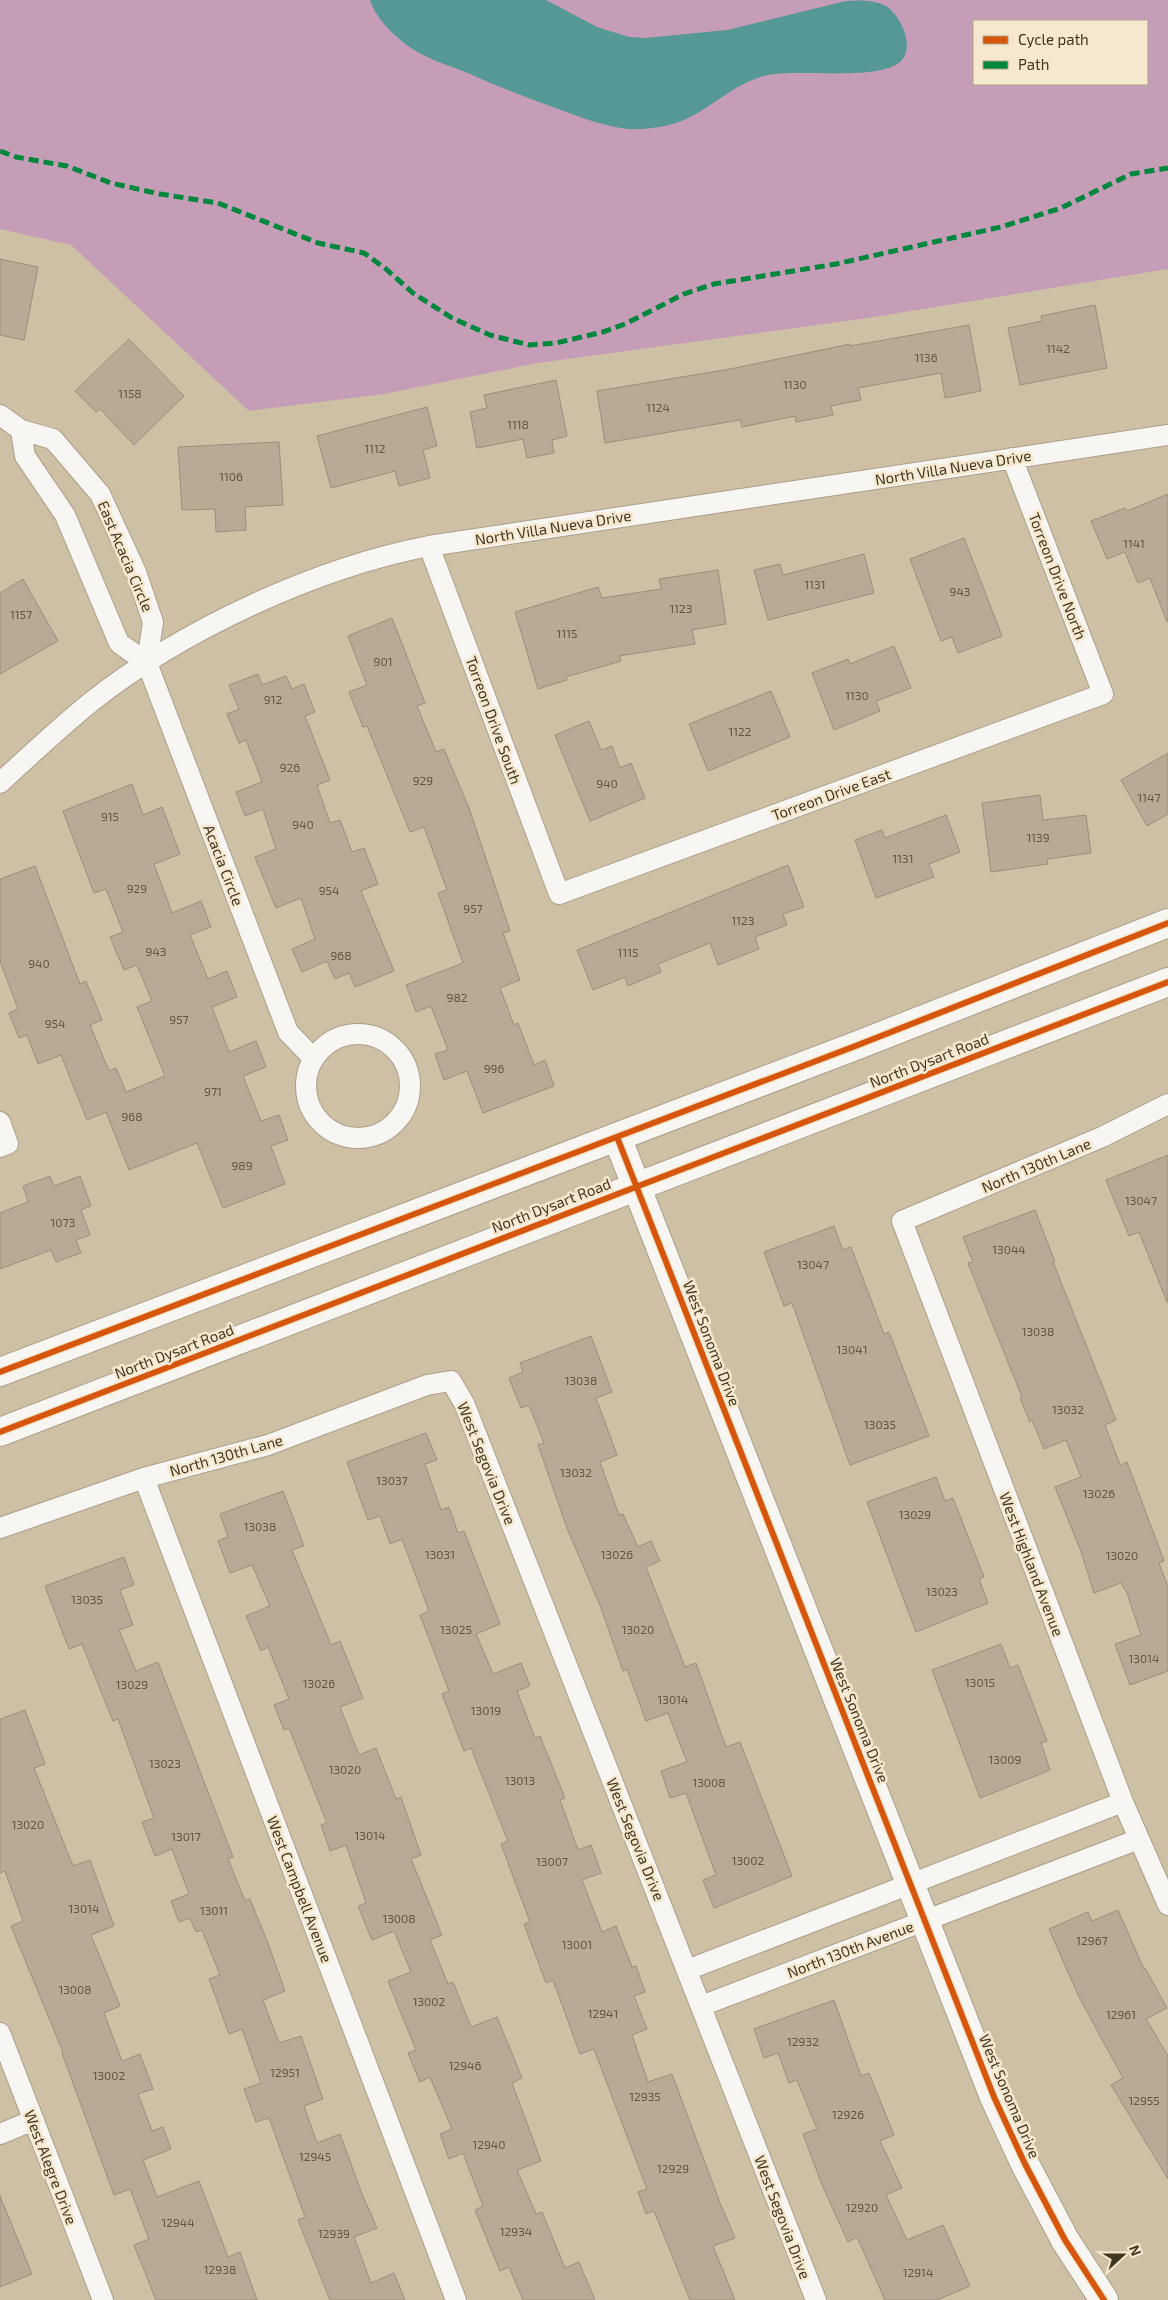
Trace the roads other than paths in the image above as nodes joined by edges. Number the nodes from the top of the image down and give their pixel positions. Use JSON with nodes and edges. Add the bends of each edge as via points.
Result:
{"nodes":[{"id":1,"x":0,"y":415,"type":"edge"},
{"id":2,"x":20,"y":430,"type":"junction"},
{"id":3,"x":1168,"y":435,"type":"edge"},
{"id":4,"x":1012,"y":458,"type":"junction"},
{"id":5,"x":429,"y":546,"type":"junction"},
{"id":6,"x":147,"y":663,"type":"junction"},
{"id":7,"x":1103,"y":694,"type":"joint"},
{"id":8,"x":0,"y":783,"type":"edge"},
{"id":9,"x":559,"y":894,"type":"joint"},
{"id":10,"x":1168,"y":923,"type":"edge"},
{"id":11,"x":1168,"y":982,"type":"edge"},
{"id":12,"x":314,"y":1059,"type":"junction"},
{"id":13,"x":1168,"y":1104,"type":"edge"},
{"id":14,"x":0,"y":1122,"type":"edge"},
{"id":15,"x":617,"y":1137,"type":"junction"},
{"id":16,"x":4,"y":1146,"type":"edge"},
{"id":17,"x":637,"y":1186,"type":"junction"},
{"id":18,"x":902,"y":1221,"type":"joint"},
{"id":19,"x":0,"y":1372,"type":"edge"},
{"id":20,"x":451,"y":1381,"type":"joint"},
{"id":21,"x":0,"y":1432,"type":"edge"},
{"id":22,"x":144,"y":1478,"type":"junction"},
{"id":23,"x":0,"y":1528,"type":"edge"},
{"id":24,"x":1123,"y":1802,"type":"junction"},
{"id":25,"x":1139,"y":1839,"type":"junction"},
{"id":26,"x":912,"y":1884,"type":"junction"},
{"id":27,"x":1168,"y":1904,"type":"edge"},
{"id":28,"x":926,"y":1920,"type":"junction"},
{"id":29,"x":688,"y":1970,"type":"junction"},
{"id":30,"x":701,"y":2006,"type":"junction"},
{"id":31,"x":0,"y":2033,"type":"edge"},
{"id":32,"x":34,"y":2120,"type":"junction"},
{"id":33,"x":0,"y":2134,"type":"edge"},
{"id":34,"x":103,"y":2300,"type":"edge"},
{"id":35,"x":456,"y":2300,"type":"edge"},
{"id":36,"x":816,"y":2300,"type":"edge"},
{"id":37,"x":1104,"y":2300,"type":"edge"}],
"edges":[{"from":1,"to":2,"type":"street","name":"East Acacia Circle"},
{"from":2,"to":6,"type":"street","via":[[25,456],[65,515],[119,643]]},
{"from":2,"to":6,"type":"street","name":"East Acacia Circle","via":[[53,439],[100,494],[136,572],[153,622]]},
{"from":3,"to":4,"type":"street","name":"North Villa Nueva Drive"},
{"from":4,"to":5,"type":"street","name":"North Villa Nueva Drive"},
{"from":4,"to":7,"type":"street","name":"Torreon Drive North"},
{"from":5,"to":6,"type":"street","name":"North Villa Nueva Drive","via":[[376,559],[265,599]]},
{"from":5,"to":9,"type":"street","name":"Torreon Drive South"},
{"from":6,"to":8,"type":"street","name":"North Villa Nueva Drive","via":[[92,702]]},
{"from":6,"to":12,"type":"street","name":"Acacia Circle","via":[[288,1032]]},
{"from":7,"to":9,"type":"street","name":"Torreon Drive East"},
{"from":10,"to":15,"type":"main road"},
{"from":11,"to":17,"type":"main road","name":"North Dysart Road"},
{"from":12,"to":12,"type":"street","via":[[307,1091],[311,1108],[320,1122],[334,1132],[350,1137],[382,1132],[396,1122],[406,1108],[409,1074],[402,1058],[390,1045],[375,1037],[358,1034],[340,1037],[325,1046]]},
{"from":13,"to":18,"type":"street","name":"North 130th Lane","via":[[1102,1137]]},
{"from":14,"to":16,"type":"street"},
{"from":15,"to":17,"type":"main road","name":"West Sonoma Drive"},
{"from":15,"to":19,"type":"main road"},
{"from":17,"to":21,"type":"main road","name":"North Dysart Road"},
{"from":17,"to":26,"type":"main road","name":"West Sonoma Drive"},
{"from":18,"to":24,"type":"street","name":"West Highland Avenue"},
{"from":20,"to":22,"type":"street","name":"North 130th Lane","via":[[427,1385],[268,1445]]},
{"from":20,"to":29,"type":"street","name":"West Segovia Drive","via":[[464,1403]]},
{"from":22,"to":23,"type":"street","name":"North 130th Lane"},
{"from":22,"to":35,"type":"street","name":"West Campbell Avenue"},
{"from":24,"to":25,"type":"street","name":"West Highland Avenue"},
{"from":24,"to":26,"type":"street"},
{"from":25,"to":27,"type":"street","name":"West Highland Avenue"},
{"from":25,"to":28,"type":"street","name":"North 130th Avenue"},
{"from":26,"to":28,"type":"main road","name":"West Sonoma Drive"},
{"from":26,"to":29,"type":"street"},
{"from":28,"to":30,"type":"street","name":"North 130th Avenue"},
{"from":28,"to":37,"type":"main road","name":"West Sonoma Drive","via":[[994,2097],[1025,2164],[1065,2240]]},
{"from":29,"to":30,"type":"street","name":"West Segovia Drive"},
{"from":30,"to":36,"type":"street","name":"West Segovia Drive"},
{"from":31,"to":32,"type":"street","name":"West Alegre Drive"},
{"from":32,"to":33,"type":"street"},
{"from":32,"to":34,"type":"street","name":"West Alegre Drive"}]}
